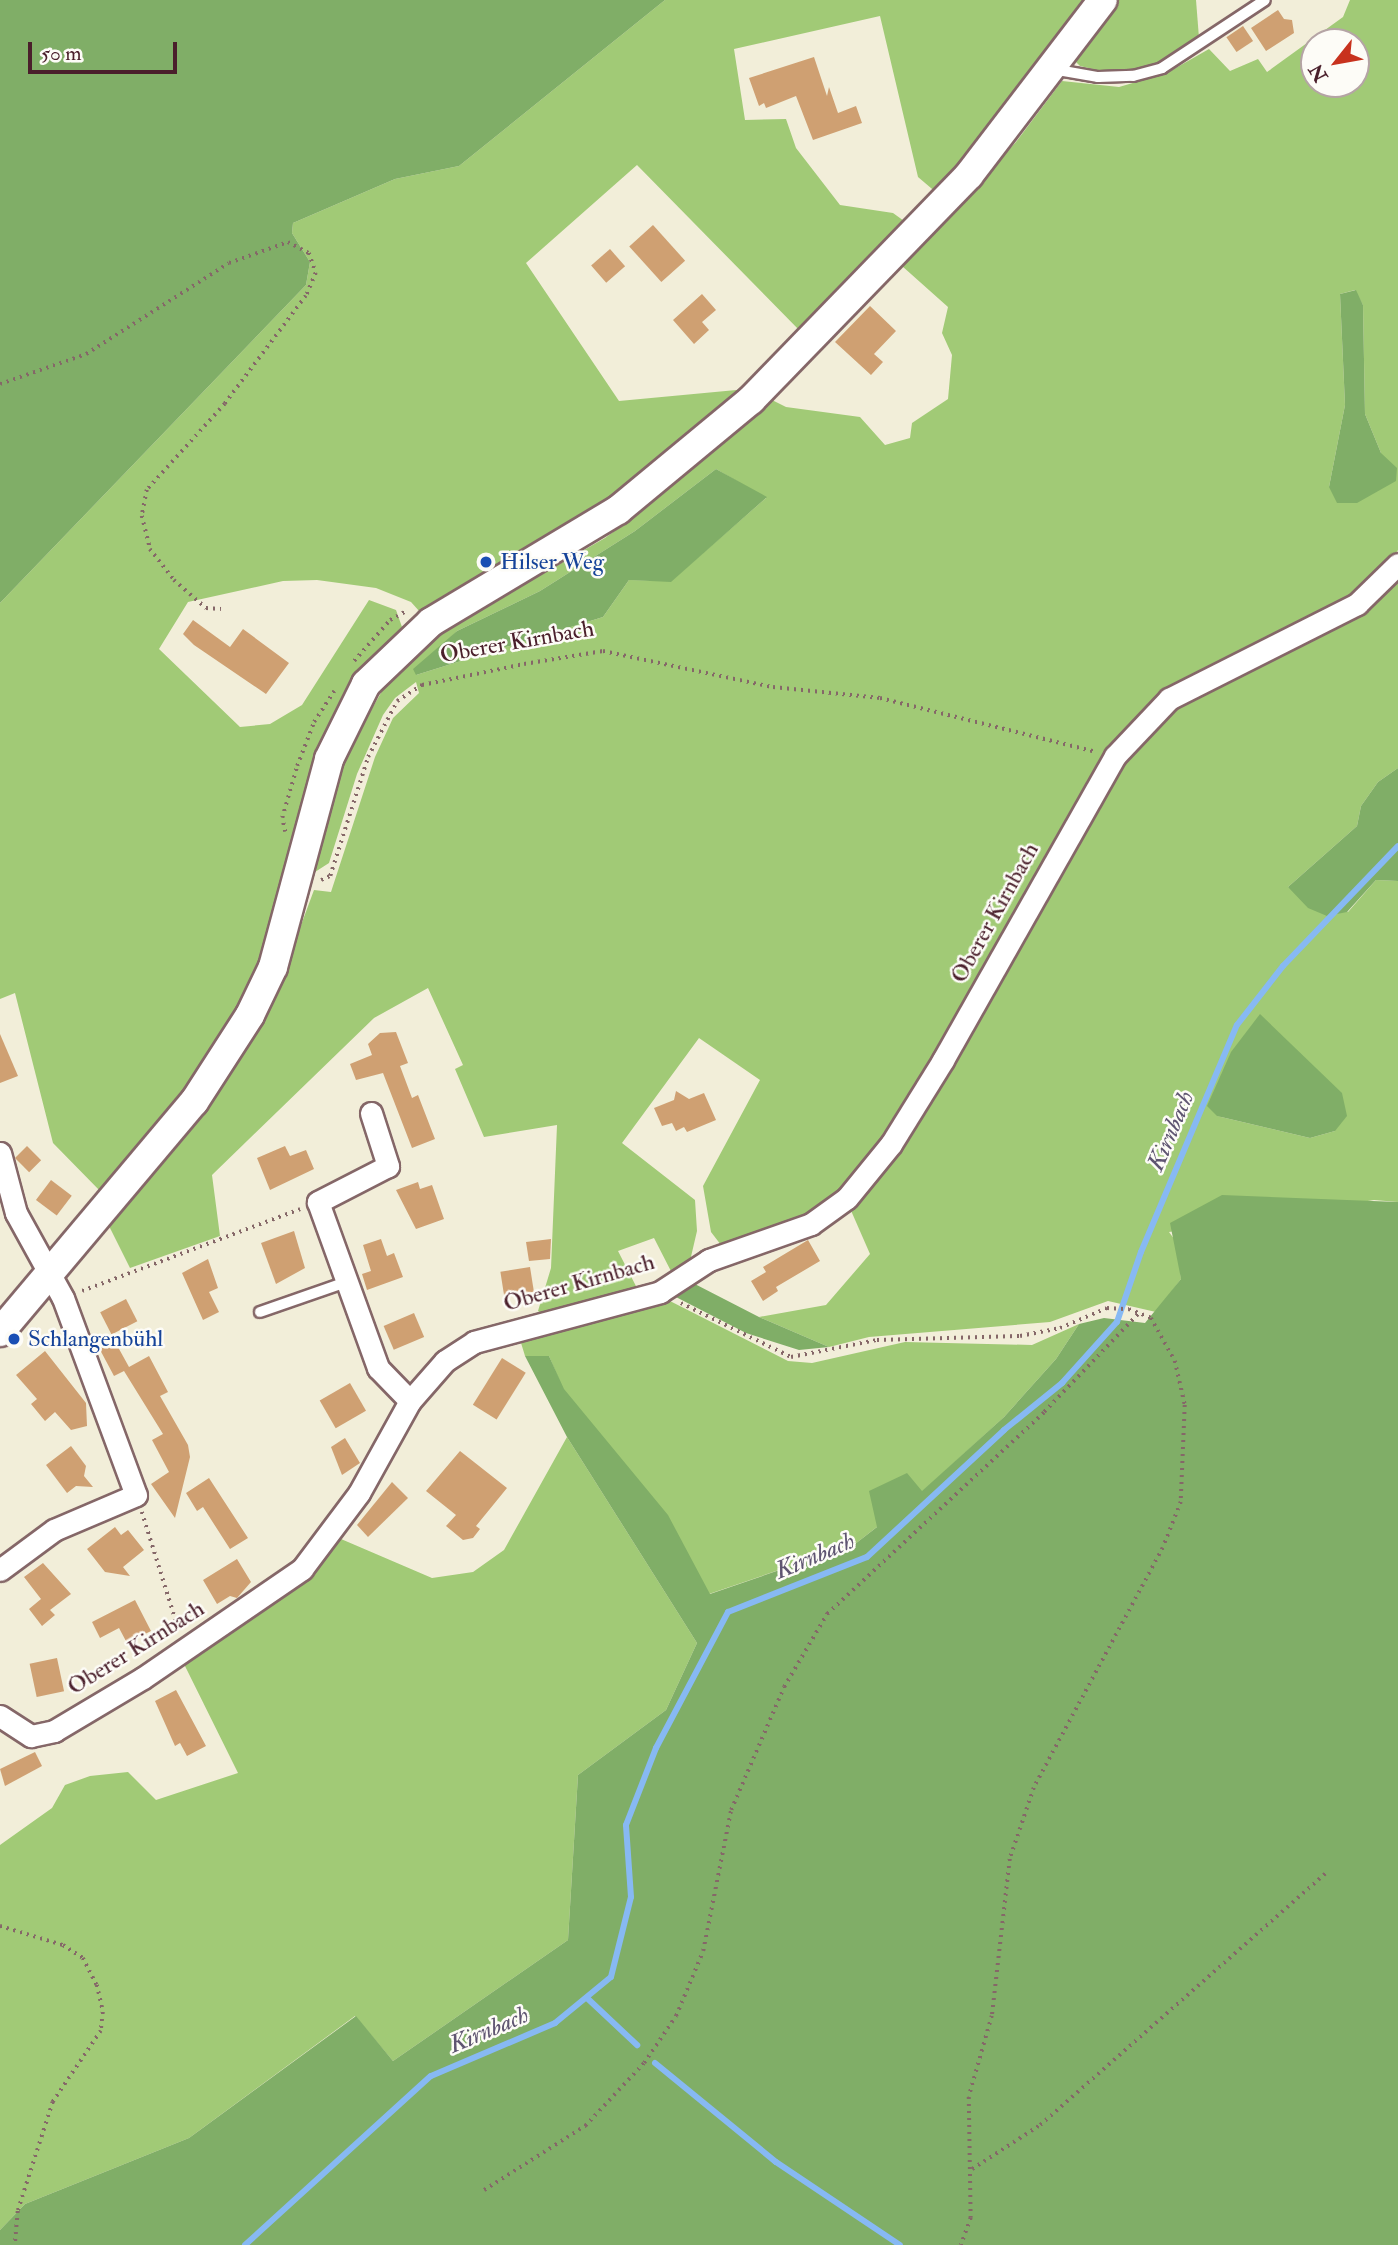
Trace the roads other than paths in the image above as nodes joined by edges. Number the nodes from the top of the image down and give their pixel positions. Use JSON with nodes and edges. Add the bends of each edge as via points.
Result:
{"nodes":[{"id":1,"x":1102,"y":0,"type":"edge"},
{"id":2,"x":1265,"y":0,"type":"edge"},
{"id":3,"x":1052,"y":69,"type":"junction"},
{"id":4,"x":1398,"y":564,"type":"edge"},
{"id":5,"x":371,"y":1113,"type":"dead end"},
{"id":6,"x":0,"y":1153,"type":"edge"},
{"id":7,"x":8,"y":1213,"type":"edge"},
{"id":8,"x":346,"y":1282,"type":"junction"},
{"id":9,"x":55,"y":1287,"type":"junction"},
{"id":10,"x":260,"y":1312,"type":"dead end"},
{"id":11,"x":0,"y":1332,"type":"edge"},
{"id":12,"x":410,"y":1401,"type":"junction"},
{"id":13,"x":0,"y":1570,"type":"edge"},
{"id":14,"x":0,"y":1716,"type":"edge"}],
"edges":[{"from":1,"to":3,"type":"main road"},
{"from":2,"to":3,"type":"lane","via":[[1162,68],[1098,78]]},
{"from":3,"to":9,"type":"main road","via":[[924,226],[751,400],[618,510],[431,622],[366,684],[329,759],[273,967],[250,1016],[194,1102]]},
{"from":4,"to":12,"type":"street","name":"Oberer Kirnbach","via":[[1357,604],[1169,699],[1115,756],[943,1060],[891,1144],[847,1198],[811,1224],[709,1260],[660,1292],[474,1342],[446,1361]]},
{"from":5,"to":8,"type":"street","via":[[388,1166],[318,1202]]},
{"from":6,"to":7,"type":"street"},
{"from":7,"to":9,"type":"street"},
{"from":8,"to":10,"type":"lane"},
{"from":8,"to":12,"type":"street","via":[[378,1368]]},
{"from":9,"to":11,"type":"main road"},
{"from":9,"to":13,"type":"street","via":[[136,1495],[54,1530]]},
{"from":12,"to":14,"type":"street","name":"Oberer Kirnbach","via":[[359,1493],[302,1569],[54,1731],[32,1737]]}]}
